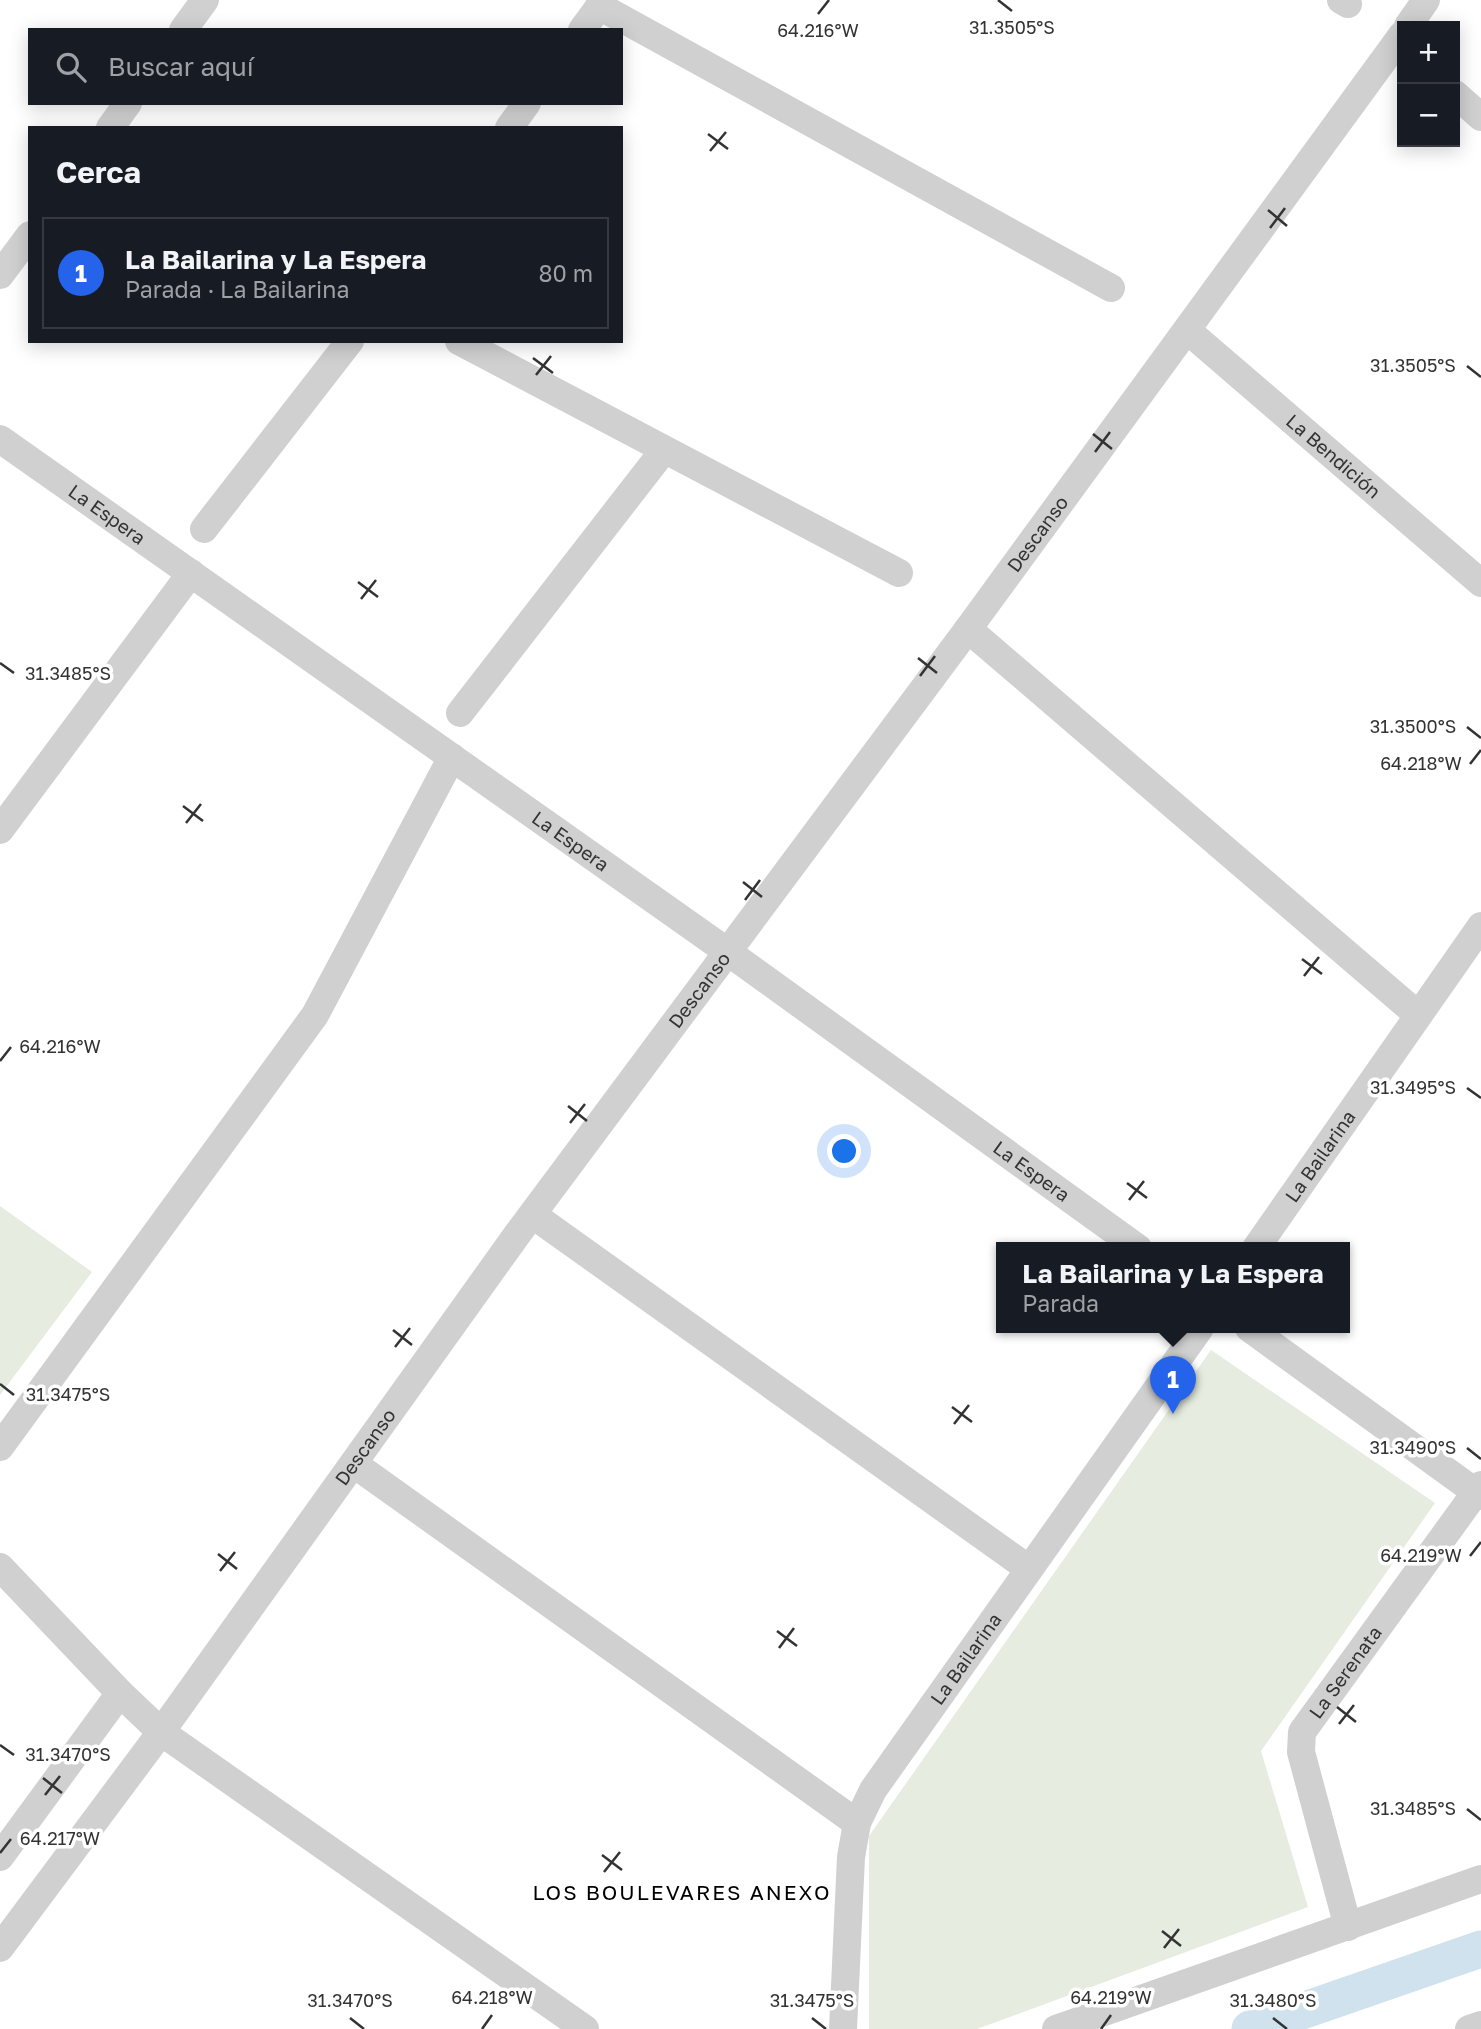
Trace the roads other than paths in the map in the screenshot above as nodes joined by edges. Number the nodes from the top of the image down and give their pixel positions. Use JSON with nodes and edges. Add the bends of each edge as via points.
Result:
{"nodes":[{"id":1,"x":205,"y":0,"type":"edge"},
{"id":2,"x":1426,"y":0,"type":"edge"},
{"id":3,"x":602,"y":3,"type":"edge"},
{"id":4,"x":1413,"y":21,"type":"edge"},
{"id":5,"x":184,"y":28,"type":"edge"},
{"id":6,"x":583,"y":28,"type":"edge"},
{"id":7,"x":1397,"y":47,"type":"edge"},
{"id":8,"x":1460,"y":98,"type":"edge"},
{"id":9,"x":127,"y":105,"type":"edge"},
{"id":10,"x":526,"y":105,"type":"edge"},
{"id":11,"x":1481,"y":117,"type":"edge"},
{"id":12,"x":111,"y":126,"type":"edge"},
{"id":13,"x":510,"y":126,"type":"edge"},
{"id":14,"x":28,"y":238,"type":"edge"},
{"id":15,"x":0,"y":275,"type":"edge"},
{"id":16,"x":1111,"y":288,"type":"dead end"},
{"id":17,"x":1188,"y":331,"type":"junction"},
{"id":18,"x":348,"y":343,"type":"edge"},
{"id":19,"x":464,"y":343,"type":"edge"},
{"id":20,"x":0,"y":439,"type":"edge"},
{"id":21,"x":664,"y":450,"type":"junction"},
{"id":22,"x":204,"y":529,"type":"dead end"},
{"id":23,"x":191,"y":573,"type":"junction"},
{"id":24,"x":899,"y":573,"type":"dead end"},
{"id":25,"x":1481,"y":583,"type":"edge"},
{"id":26,"x":968,"y":629,"type":"junction"},
{"id":27,"x":460,"y":713,"type":"dead end"},
{"id":28,"x":452,"y":757,"type":"junction"},
{"id":29,"x":0,"y":830,"type":"edge"},
{"id":30,"x":1481,"y":926,"type":"edge"},
{"id":31,"x":727,"y":952,"type":"junction"},
{"id":32,"x":1418,"y":1015,"type":"junction"},
{"id":33,"x":533,"y":1214,"type":"junction"},
{"id":34,"x":1130,"y":1242,"type":"edge"},
{"id":35,"x":1260,"y":1242,"type":"edge"},
{"id":36,"x":1196,"y":1333,"type":"edge"},
{"id":37,"x":1257,"y":1333,"type":"edge"},
{"id":38,"x":0,"y":1447,"type":"edge"},
{"id":39,"x":354,"y":1464,"type":"junction"},
{"id":40,"x":1479,"y":1491,"type":"edge"},
{"id":41,"x":0,"y":1567,"type":"edge"},
{"id":42,"x":1029,"y":1569,"type":"junction"},
{"id":43,"x":120,"y":1692,"type":"junction"},
{"id":44,"x":160,"y":1731,"type":"junction"},
{"id":45,"x":857,"y":1823,"type":"junction"},
{"id":46,"x":0,"y":1857,"type":"edge"},
{"id":47,"x":1481,"y":1878,"type":"edge"},
{"id":48,"x":1348,"y":1927,"type":"junction"},
{"id":49,"x":0,"y":1948,"type":"edge"},
{"id":50,"x":1481,"y":2025,"type":"edge"},
{"id":51,"x":585,"y":2029,"type":"edge"},
{"id":52,"x":843,"y":2029,"type":"edge"},
{"id":53,"x":1056,"y":2029,"type":"edge"},
{"id":54,"x":1469,"y":2029,"type":"edge"}],
"edges":[{"from":1,"to":5,"type":"street"},
{"from":2,"to":4,"type":"street","name":"Descanso"},
{"from":3,"to":6,"type":"street"},
{"from":3,"to":16,"type":"street"},
{"from":7,"to":17,"type":"street","name":"Descanso"},
{"from":8,"to":11,"type":"street"},
{"from":9,"to":12,"type":"street"},
{"from":10,"to":13,"type":"street"},
{"from":14,"to":15,"type":"street"},
{"from":17,"to":25,"type":"street","name":"La Bendición"},
{"from":17,"to":26,"type":"street","name":"Descanso"},
{"from":18,"to":22,"type":"street"},
{"from":19,"to":21,"type":"street"},
{"from":20,"to":23,"type":"street","name":"La Espera"},
{"from":21,"to":24,"type":"street"},
{"from":21,"to":27,"type":"street"},
{"from":23,"to":28,"type":"street","name":"La Espera"},
{"from":23,"to":29,"type":"street"},
{"from":26,"to":31,"type":"street","name":"Descanso"},
{"from":26,"to":32,"type":"street"},
{"from":28,"to":31,"type":"street","name":"La Espera"},
{"from":28,"to":38,"type":"street","via":[[315,1015]]},
{"from":30,"to":32,"type":"street","name":"La Bailarina"},
{"from":31,"to":33,"type":"street","name":"Descanso"},
{"from":31,"to":34,"type":"street","name":"La Espera"},
{"from":32,"to":35,"type":"street","name":"La Bailarina"},
{"from":33,"to":39,"type":"street","name":"Descanso"},
{"from":33,"to":42,"type":"street"},
{"from":36,"to":42,"type":"street","name":"La Bailarina"},
{"from":37,"to":40,"type":"street"},
{"from":39,"to":44,"type":"street","name":"Descanso"},
{"from":39,"to":45,"type":"street"},
{"from":40,"to":48,"type":"street","name":"La Serenata","via":[[1302,1732],[1301,1752]]},
{"from":41,"to":43,"type":"street"},
{"from":42,"to":45,"type":"street","name":"La Bailarina","via":[[873,1790]]},
{"from":43,"to":44,"type":"street"},
{"from":43,"to":46,"type":"street"},
{"from":44,"to":49,"type":"street","name":"Descanso"},
{"from":44,"to":51,"type":"street"},
{"from":45,"to":52,"type":"street","name":"La Bailarina","via":[[851,1857]]},
{"from":47,"to":48,"type":"street"},
{"from":48,"to":53,"type":"street"},
{"from":50,"to":54,"type":"street"}]}
